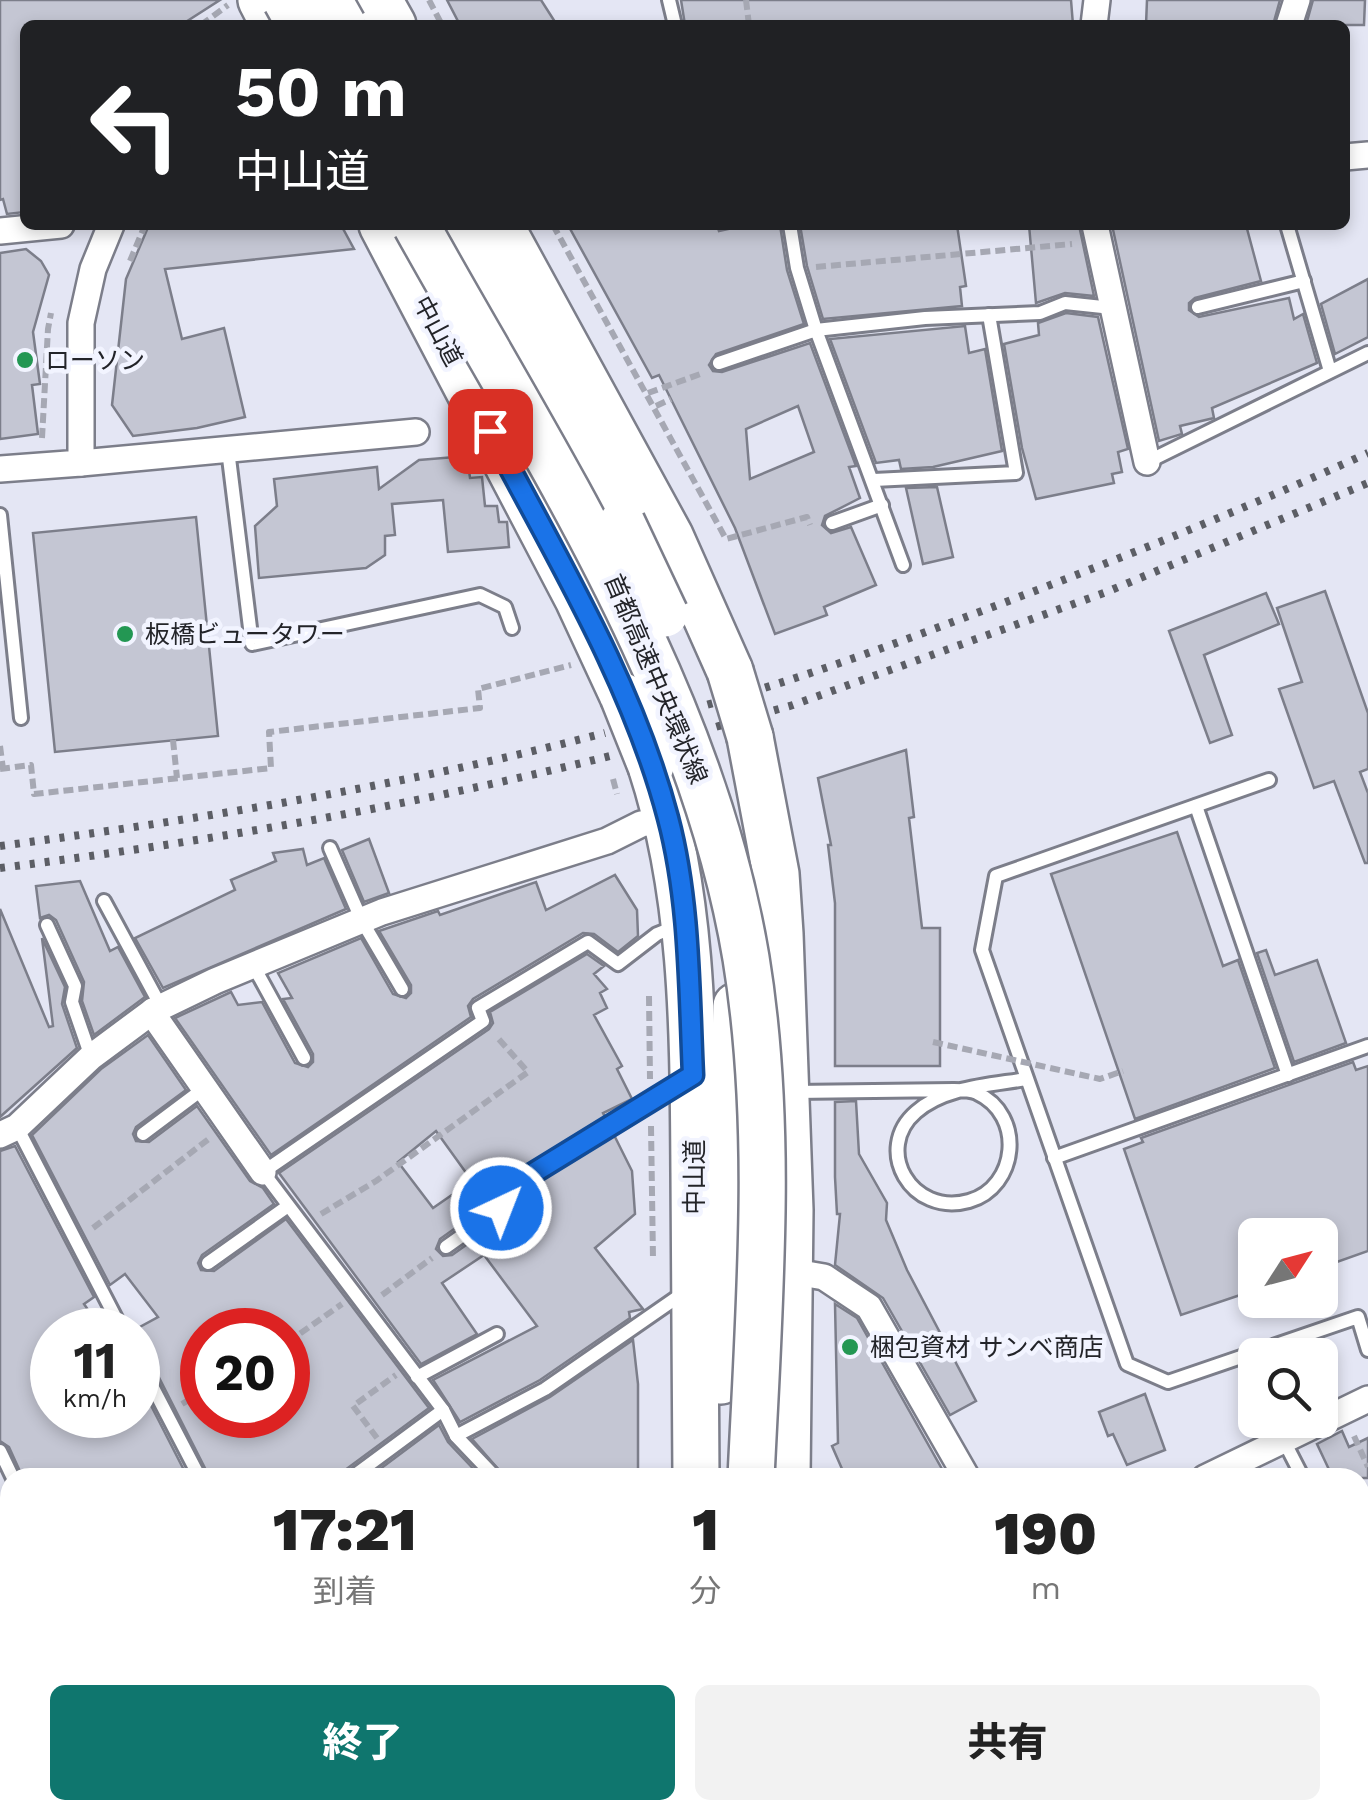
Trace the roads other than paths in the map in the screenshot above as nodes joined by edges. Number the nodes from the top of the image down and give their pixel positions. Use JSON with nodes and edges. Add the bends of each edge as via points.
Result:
{"nodes":[{"id":1,"x":327,"y":0,"type":"edge"},
{"id":2,"x":246,"y":1,"type":"edge"},
{"id":3,"x":268,"y":20,"type":"edge"},
{"id":4,"x":307,"y":20,"type":"edge"},
{"id":5,"x":109,"y":230,"type":"edge"},
{"id":6,"x":385,"y":230,"type":"edge"},
{"id":7,"x":416,"y":230,"type":"edge"},
{"id":8,"x":416,"y":230,"type":"edge"},
{"id":9,"x":460,"y":230,"type":"edge"},
{"id":10,"x":488,"y":230,"type":"edge"},
{"id":11,"x":503,"y":230,"type":"edge"},
{"id":12,"x":791,"y":230,"type":"edge"},
{"id":13,"x":1289,"y":230,"type":"edge"},
{"id":14,"x":1097,"y":233,"type":"edge"},
{"id":15,"x":1304,"y":281,"type":"junction"},
{"id":16,"x":1198,"y":307,"type":"dead end"},
{"id":17,"x":1112,"y":308,"type":"junction"},
{"id":18,"x":988,"y":315,"type":"junction"},
{"id":19,"x":816,"y":330,"type":"junction"},
{"id":20,"x":1368,"y":353,"type":"edge"},
{"id":21,"x":718,"y":366,"type":"road end"},
{"id":22,"x":578,"y":369,"type":"junction"},
{"id":23,"x":1330,"y":372,"type":"junction"},
{"id":24,"x":416,"y":432,"type":"dead end"},
{"id":25,"x":228,"y":450,"type":"junction"},
{"id":26,"x":1147,"y":462,"type":"joint"},
{"id":27,"x":81,"y":463,"type":"junction"},
{"id":28,"x":0,"y":469,"type":"edge"},
{"id":29,"x":874,"y":480,"type":"junction"},
{"id":30,"x":882,"y":505,"type":"junction"},
{"id":31,"x":0,"y":515,"type":"edge"},
{"id":32,"x":832,"y":522,"type":"road end"},
{"id":33,"x":903,"y":566,"type":"dead end"},
{"id":34,"x":512,"y":628,"type":"dead end"},
{"id":35,"x":21,"y":718,"type":"dead end"},
{"id":36,"x":1269,"y":780,"type":"dead end"},
{"id":37,"x":1196,"y":806,"type":"junction"},
{"id":38,"x":668,"y":819,"type":"junction"},
{"id":39,"x":330,"y":848,"type":"dead end"},
{"id":40,"x":104,"y":901,"type":"dead end"},
{"id":41,"x":362,"y":920,"type":"junction"},
{"id":42,"x":686,"y":922,"type":"junction"},
{"id":43,"x":47,"y":924,"type":"dead end"},
{"id":44,"x":253,"y":965,"type":"junction"},
{"id":45,"x":402,"y":990,"type":"dead end"},
{"id":46,"x":153,"y":1010,"type":"junction"},
{"id":47,"x":1368,"y":1046,"type":"edge"},
{"id":48,"x":91,"y":1057,"type":"junction"},
{"id":49,"x":304,"y":1058,"type":"dead end"},
{"id":50,"x":693,"y":1075,"type":"junction"},
{"id":51,"x":1288,"y":1075,"type":"junction"},
{"id":52,"x":1026,"y":1079,"type":"junction"},
{"id":53,"x":204,"y":1089,"type":"junction"},
{"id":54,"x":786,"y":1092,"type":"junction"},
{"id":55,"x":8,"y":1131,"type":"edge"},
{"id":56,"x":143,"y":1134,"type":"dead end"},
{"id":57,"x":1054,"y":1158,"type":"junction"},
{"id":58,"x":263,"y":1172,"type":"junction"},
{"id":59,"x":288,"y":1206,"type":"junction"},
{"id":60,"x":446,"y":1247,"type":"road end"},
{"id":61,"x":208,"y":1263,"type":"dead end"},
{"id":62,"x":789,"y":1270,"type":"junction"},
{"id":63,"x":694,"y":1285,"type":"junction"},
{"id":64,"x":111,"y":1308,"type":"edge"},
{"id":65,"x":497,"y":1334,"type":"dead end"},
{"id":66,"x":1368,"y":1350,"type":"edge"},
{"id":67,"x":413,"y":1371,"type":"junction"},
{"id":68,"x":1368,"y":1400,"type":"edge"},
{"id":69,"x":160,"y":1402,"type":"edge"},
{"id":70,"x":443,"y":1410,"type":"junction"},
{"id":71,"x":456,"y":1436,"type":"junction"},
{"id":72,"x":1284,"y":1440,"type":"junction"},
{"id":73,"x":195,"y":1468,"type":"edge"},
{"id":74,"x":364,"y":1468,"type":"edge"},
{"id":75,"x":486,"y":1468,"type":"edge"},
{"id":76,"x":696,"y":1468,"type":"edge"},
{"id":77,"x":709,"y":1468,"type":"edge"},
{"id":78,"x":735,"y":1468,"type":"edge"},
{"id":79,"x":751,"y":1468,"type":"edge"},
{"id":80,"x":787,"y":1468,"type":"edge"},
{"id":81,"x":961,"y":1468,"type":"edge"},
{"id":82,"x":1226,"y":1468,"type":"edge"},
{"id":83,"x":1297,"y":1468,"type":"edge"}],
"edges":[{"from":1,"to":4,"type":"street"},
{"from":2,"to":3,"type":"highway"},
{"from":5,"to":27,"type":"street","via":[[81,323]]},
{"from":6,"to":38,"type":"highway","name":"中山道","bridge":true,"via":[[578,599]]},
{"from":7,"to":78,"type":"highway","name":"首都高速中央環状線","bridge":true,"via":[[607,581],[670,730],[710,853],[734,956],[744,1076]]},
{"from":8,"to":79,"type":"highway","name":"首都高速中央環状線","bridge":true,"via":[[616,582],[682,728],[722,849],[746,959],[760,1094]]},
{"from":9,"to":77,"type":"highway","bridge":true,"via":[[622,523],[693,690],[715,772],[736,939],[734,1177]]},
{"from":10,"to":22,"type":"highway"},
{"from":11,"to":22,"type":"highway"},
{"from":12,"to":19,"type":"lane"},
{"from":13,"to":15,"type":"lane"},
{"from":14,"to":17,"type":"street"},
{"from":15,"to":16,"type":"lane"},
{"from":15,"to":23,"type":"lane"},
{"from":17,"to":18,"type":"lane","via":[[1065,303],[1040,313]]},
{"from":17,"to":26,"type":"street"},
{"from":18,"to":19,"type":"lane"},
{"from":18,"to":29,"type":"lane","via":[[1016,473]]},
{"from":19,"to":21,"type":"lane"},
{"from":19,"to":29,"type":"lane"},
{"from":20,"to":23,"type":"lane"},
{"from":22,"to":54,"type":"highway","bridge":true,"via":[[670,536],[730,671],[750,737],[776,874]]},
{"from":23,"to":26,"type":"lane"},
{"from":24,"to":25,"type":"street"},
{"from":25,"to":27,"type":"street"},
{"from":25,"to":34,"type":"lane","via":[[252,644],[480,595],[505,607]]},
{"from":27,"to":28,"type":"street"},
{"from":29,"to":30,"type":"lane"},
{"from":30,"to":32,"type":"lane"},
{"from":30,"to":33,"type":"lane"},
{"from":31,"to":35,"type":"lane"},
{"from":36,"to":37,"type":"lane"},
{"from":37,"to":51,"type":"lane"},
{"from":37,"to":52,"type":"lane","via":[[996,876],[982,950]]},
{"from":38,"to":41,"type":"street"},
{"from":38,"to":42,"type":"highway","name":"中山道"},
{"from":39,"to":41,"type":"lane"},
{"from":40,"to":46,"type":"lane","via":[[158,1001]]},
{"from":41,"to":44,"type":"street"},
{"from":41,"to":45,"type":"lane"},
{"from":42,"to":50,"type":"highway","name":"中山道"},
{"from":42,"to":58,"type":"lane","via":[[656,934],[618,964],[588,942],[478,1008],[483,1020]]},
{"from":43,"to":48,"type":"lane","via":[[75,986],[72,1002]]},
{"from":44,"to":46,"type":"street"},
{"from":44,"to":49,"type":"lane"},
{"from":46,"to":48,"type":"street"},
{"from":46,"to":53,"type":"street"},
{"from":47,"to":51,"type":"lane"},
{"from":48,"to":55,"type":"street"},
{"from":50,"to":60,"type":"lane","via":[[504,1191],[501,1208]]},
{"from":50,"to":63,"type":"highway","name":"中山道"},
{"from":51,"to":57,"type":"lane"},
{"from":52,"to":54,"type":"lane","via":[[986,1086],[969,1090],[951,1094],[904,1125],[901,1168],[915,1192],[934,1203],[955,1204],[994,1186],[1009,1157],[1007,1126],[976,1092],[965,1091],[954,1090]]},
{"from":52,"to":57,"type":"lane"},
{"from":53,"to":56,"type":"lane"},
{"from":53,"to":58,"type":"street"},
{"from":54,"to":62,"type":"highway"},
{"from":55,"to":64,"type":"lane"},
{"from":57,"to":66,"type":"lane","via":[[1127,1364],[1168,1382],[1358,1316]]},
{"from":58,"to":59,"type":"lane"},
{"from":59,"to":61,"type":"lane"},
{"from":59,"to":67,"type":"lane"},
{"from":62,"to":80,"type":"highway"},
{"from":62,"to":81,"type":"street","via":[[824,1277],[869,1306]]},
{"from":63,"to":71,"type":"lane","via":[[545,1389]]},
{"from":63,"to":76,"type":"highway","name":"中山道"},
{"from":65,"to":67,"type":"lane"},
{"from":67,"to":70,"type":"lane"},
{"from":68,"to":72,"type":"street"},
{"from":69,"to":73,"type":"lane"},
{"from":70,"to":71,"type":"lane"},
{"from":70,"to":74,"type":"lane"},
{"from":71,"to":75,"type":"lane"},
{"from":72,"to":82,"type":"street"},
{"from":72,"to":83,"type":"lane"}]}
